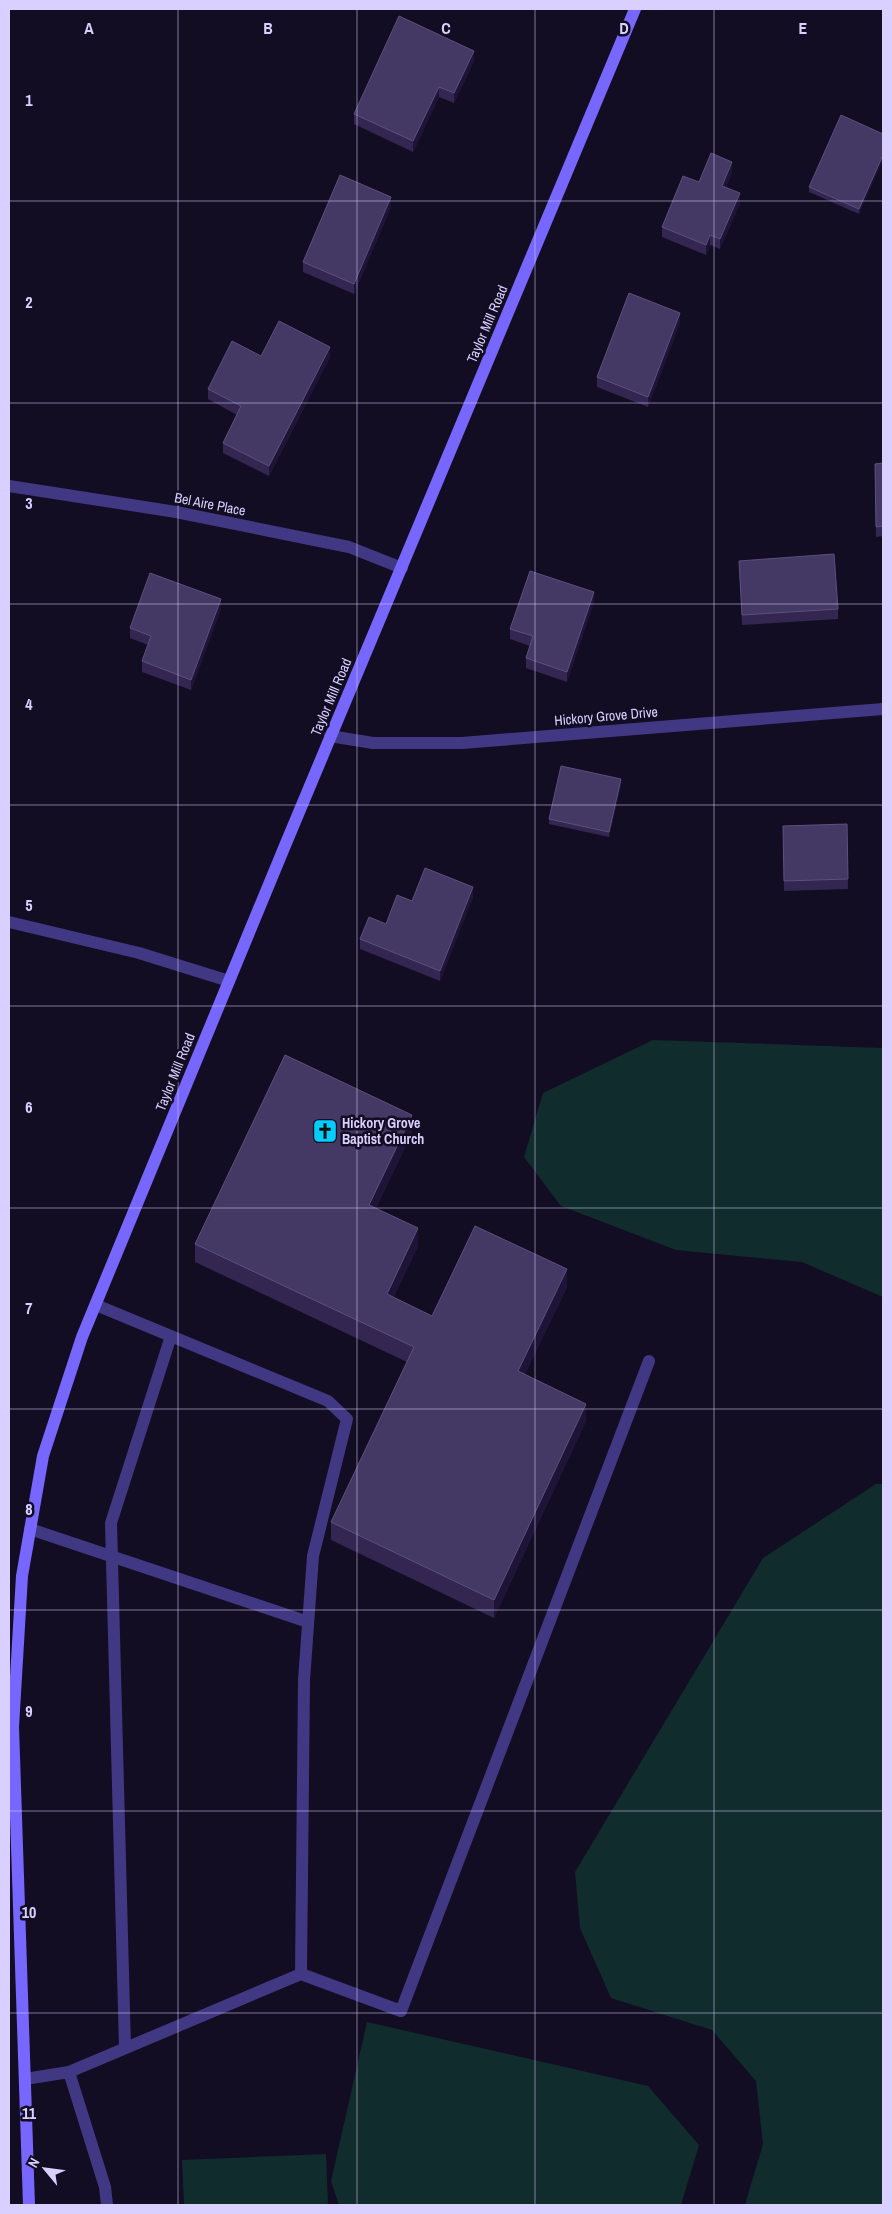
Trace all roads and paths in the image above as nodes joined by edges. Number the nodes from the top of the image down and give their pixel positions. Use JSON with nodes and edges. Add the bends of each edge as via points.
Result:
{"nodes":[{"id":1,"x":635,"y":9,"type":"edge"},
{"id":2,"x":9,"y":486,"type":"edge"},
{"id":3,"x":402,"y":568,"type":"junction"},
{"id":4,"x":883,"y":709,"type":"edge"},
{"id":5,"x":330,"y":736,"type":"junction"},
{"id":6,"x":9,"y":922,"type":"edge"},
{"id":7,"x":229,"y":981,"type":"junction"},
{"id":8,"x":96,"y":1304,"type":"junction"},
{"id":9,"x":171,"y":1336,"type":"junction"},
{"id":10,"x":649,"y":1361,"type":"dead end"},
{"id":11,"x":30,"y":1529,"type":"junction"},
{"id":12,"x":112,"y":1556,"type":"junction"},
{"id":13,"x":308,"y":1622,"type":"junction"},
{"id":14,"x":301,"y":1974,"type":"junction"},
{"id":15,"x":125,"y":2048,"type":"junction"},
{"id":16,"x":69,"y":2072,"type":"junction"},
{"id":17,"x":25,"y":2079,"type":"junction"},
{"id":18,"x":29,"y":2205,"type":"edge"},
{"id":19,"x":107,"y":2205,"type":"edge"}],
"edges":[{"from":1,"to":3,"type":"main road","name":"Taylor Mill Road"},
{"from":2,"to":3,"type":"street","name":"Bel Aire Place","via":[[176,512],[349,547]]},
{"from":3,"to":5,"type":"main road","name":"Taylor Mill Road"},
{"from":4,"to":5,"type":"street","name":"Hickory Grove Drive","via":[[462,743],[373,743]]},
{"from":5,"to":7,"type":"main road","name":"Taylor Mill Road"},
{"from":6,"to":7,"type":"street","via":[[139,953]]},
{"from":7,"to":8,"type":"main road","name":"Taylor Mill Road"},
{"from":8,"to":9,"type":"street"},
{"from":8,"to":11,"type":"main road","name":"Taylor Mill Road","via":[[43,1456]]},
{"from":9,"to":12,"type":"street","via":[[111,1523]]},
{"from":9,"to":13,"type":"street","via":[[328,1401],[347,1419],[313,1556]]},
{"from":10,"to":14,"type":"street","via":[[401,2011]]},
{"from":11,"to":12,"type":"street"},
{"from":11,"to":17,"type":"main road","name":"Taylor Mill Road","via":[[22,1576],[13,1727]]},
{"from":12,"to":13,"type":"street"},
{"from":12,"to":15,"type":"street"},
{"from":13,"to":14,"type":"street","via":[[304,1680]]},
{"from":14,"to":15,"type":"street"},
{"from":15,"to":16,"type":"street"},
{"from":16,"to":17,"type":"street"},
{"from":16,"to":19,"type":"street","via":[[105,2187]]},
{"from":17,"to":18,"type":"main road","name":"Taylor Mill Road"}]}
